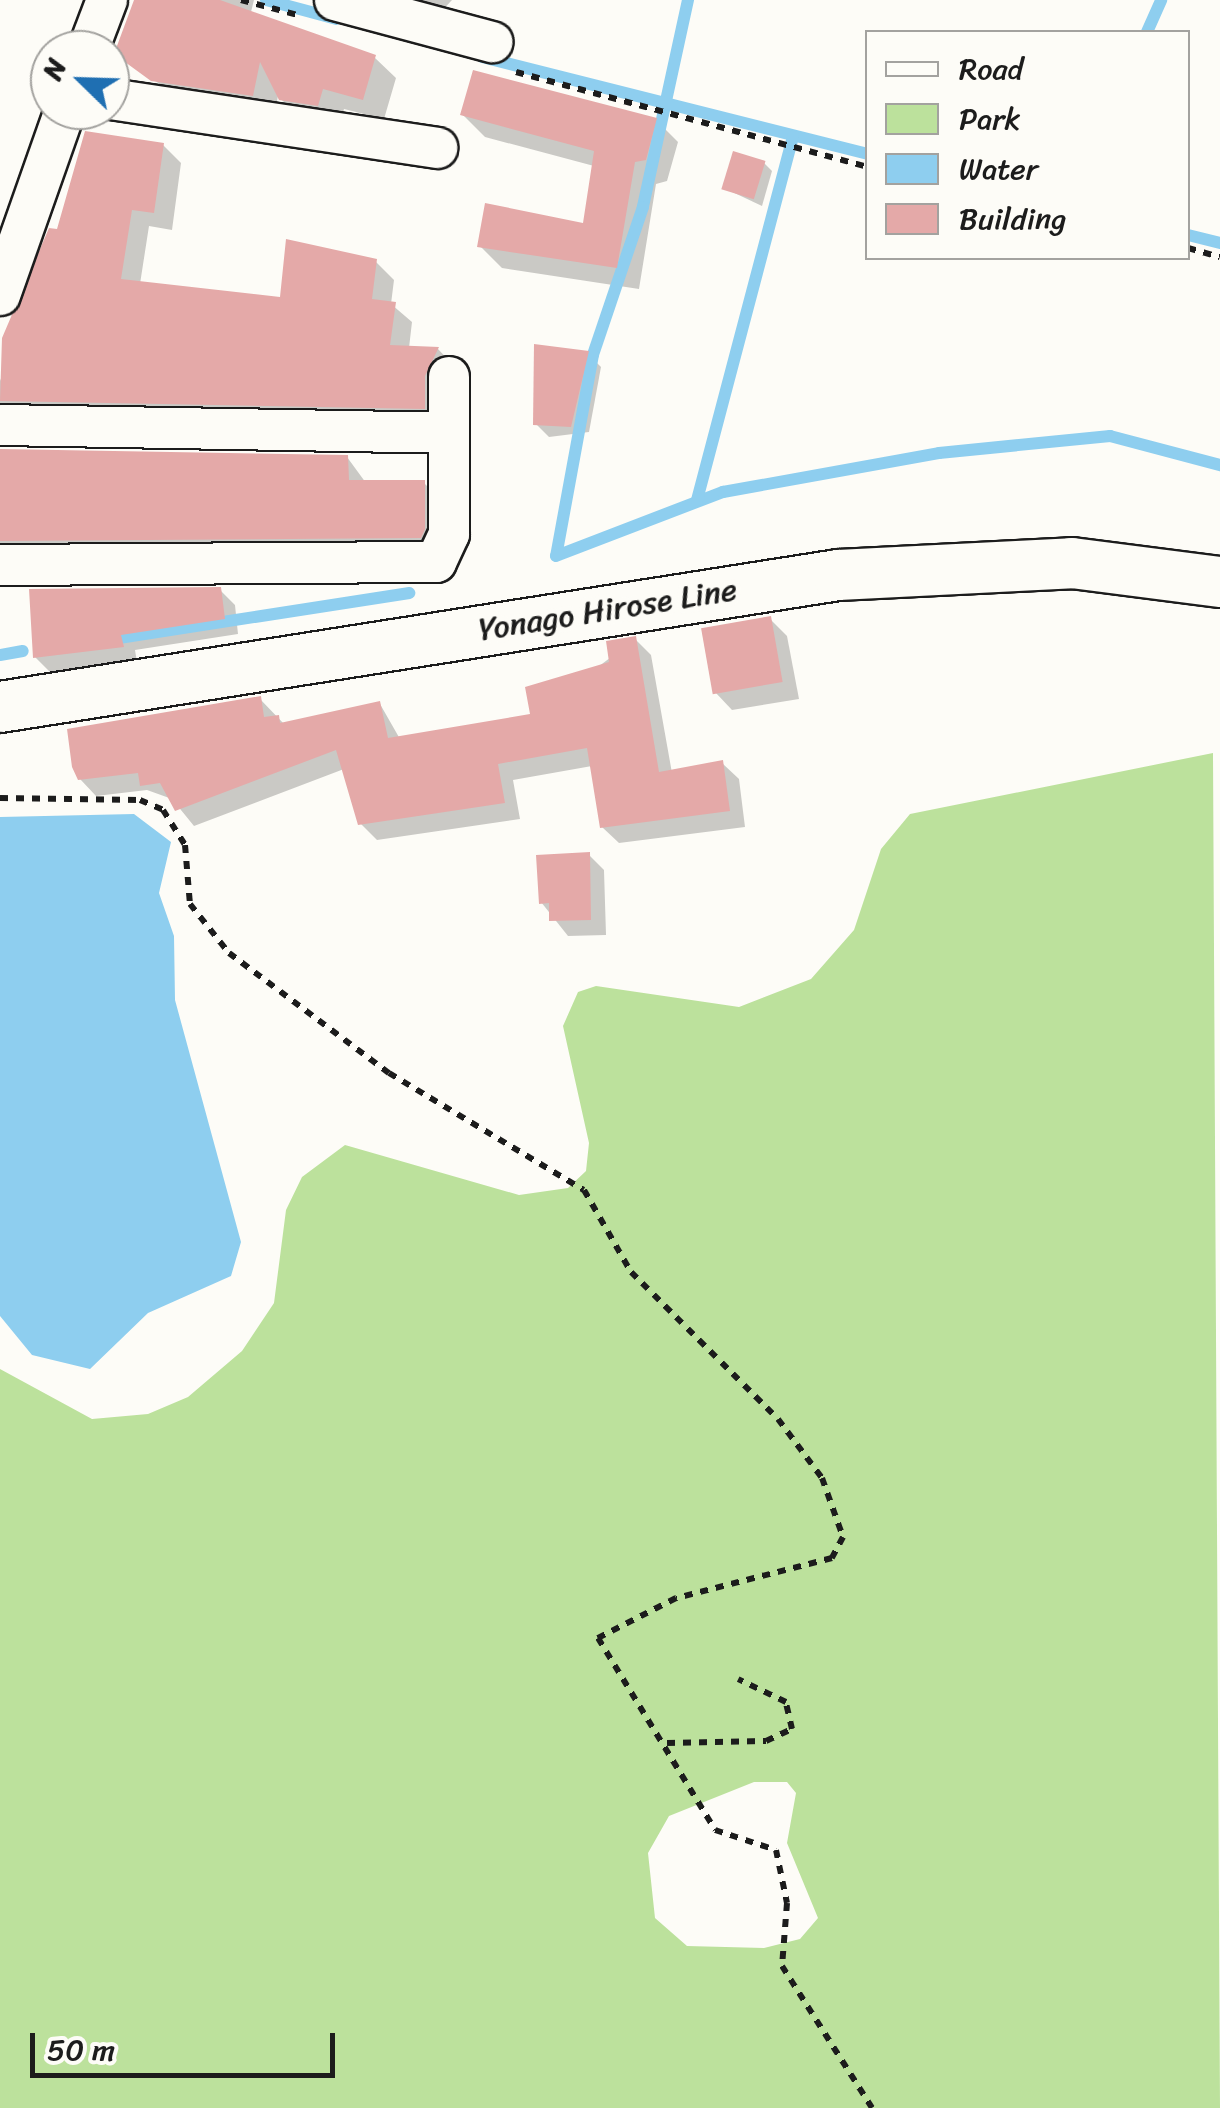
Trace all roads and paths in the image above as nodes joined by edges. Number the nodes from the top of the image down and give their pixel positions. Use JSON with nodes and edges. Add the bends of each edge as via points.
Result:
{"nodes":[{"id":1,"x":107,"y":0,"type":"edge"},
{"id":2,"x":241,"y":0,"type":"edge"},
{"id":3,"x":324,"y":10,"type":"edge"},
{"id":4,"x":96,"y":30,"type":"edge"},
{"id":5,"x":493,"y":54,"type":"joint"},
{"id":6,"x":130,"y":102,"type":"edge"},
{"id":7,"x":58,"y":130,"type":"edge"},
{"id":8,"x":437,"y":148,"type":"dead end"},
{"id":9,"x":865,"y":166,"type":"edge"},
{"id":10,"x":1190,"y":248,"type":"edge"},
{"id":11,"x":1220,"y":256,"type":"edge"},
{"id":12,"x":0,"y":294,"type":"edge"},
{"id":13,"x":449,"y":377,"type":"dead end"},
{"id":14,"x":0,"y":425,"type":"edge"},
{"id":15,"x":449,"y":433,"type":"junction"},
{"id":16,"x":0,"y":565,"type":"edge"},
{"id":17,"x":1220,"y":582,"type":"edge"},
{"id":18,"x":0,"y":707,"type":"edge"},
{"id":19,"x":0,"y":798,"type":"edge"},
{"id":20,"x":738,"y":1679,"type":"dead end"},
{"id":21,"x":667,"y":1742,"type":"junction"},
{"id":22,"x":872,"y":2108,"type":"edge"}],
"edges":[{"from":1,"to":4,"type":"street"},
{"from":2,"to":3,"type":"path"},
{"from":3,"to":5,"type":"street"},
{"from":5,"to":9,"type":"path"},
{"from":6,"to":8,"type":"street"},
{"from":7,"to":12,"type":"street"},
{"from":10,"to":11,"type":"path"},
{"from":13,"to":15,"type":"street"},
{"from":14,"to":15,"type":"street"},
{"from":15,"to":16,"type":"street","via":[[449,534],[436,562]]},
{"from":17,"to":18,"type":"main road","name":"Yonago Hirose Line","via":[[1072,564],[838,574]]},
{"from":19,"to":21,"type":"path","via":[[140,800],[172,818],[185,845],[190,904],[229,953],[389,1073],[584,1190],[631,1272],[778,1419],[822,1478],[843,1538],[832,1558],[676,1598],[598,1638]]},
{"from":20,"to":21,"type":"path","via":[[786,1702],[792,1729],[766,1742]]},
{"from":21,"to":22,"type":"path","via":[[715,1830],[776,1850],[786,1902],[782,1966]]}]}
